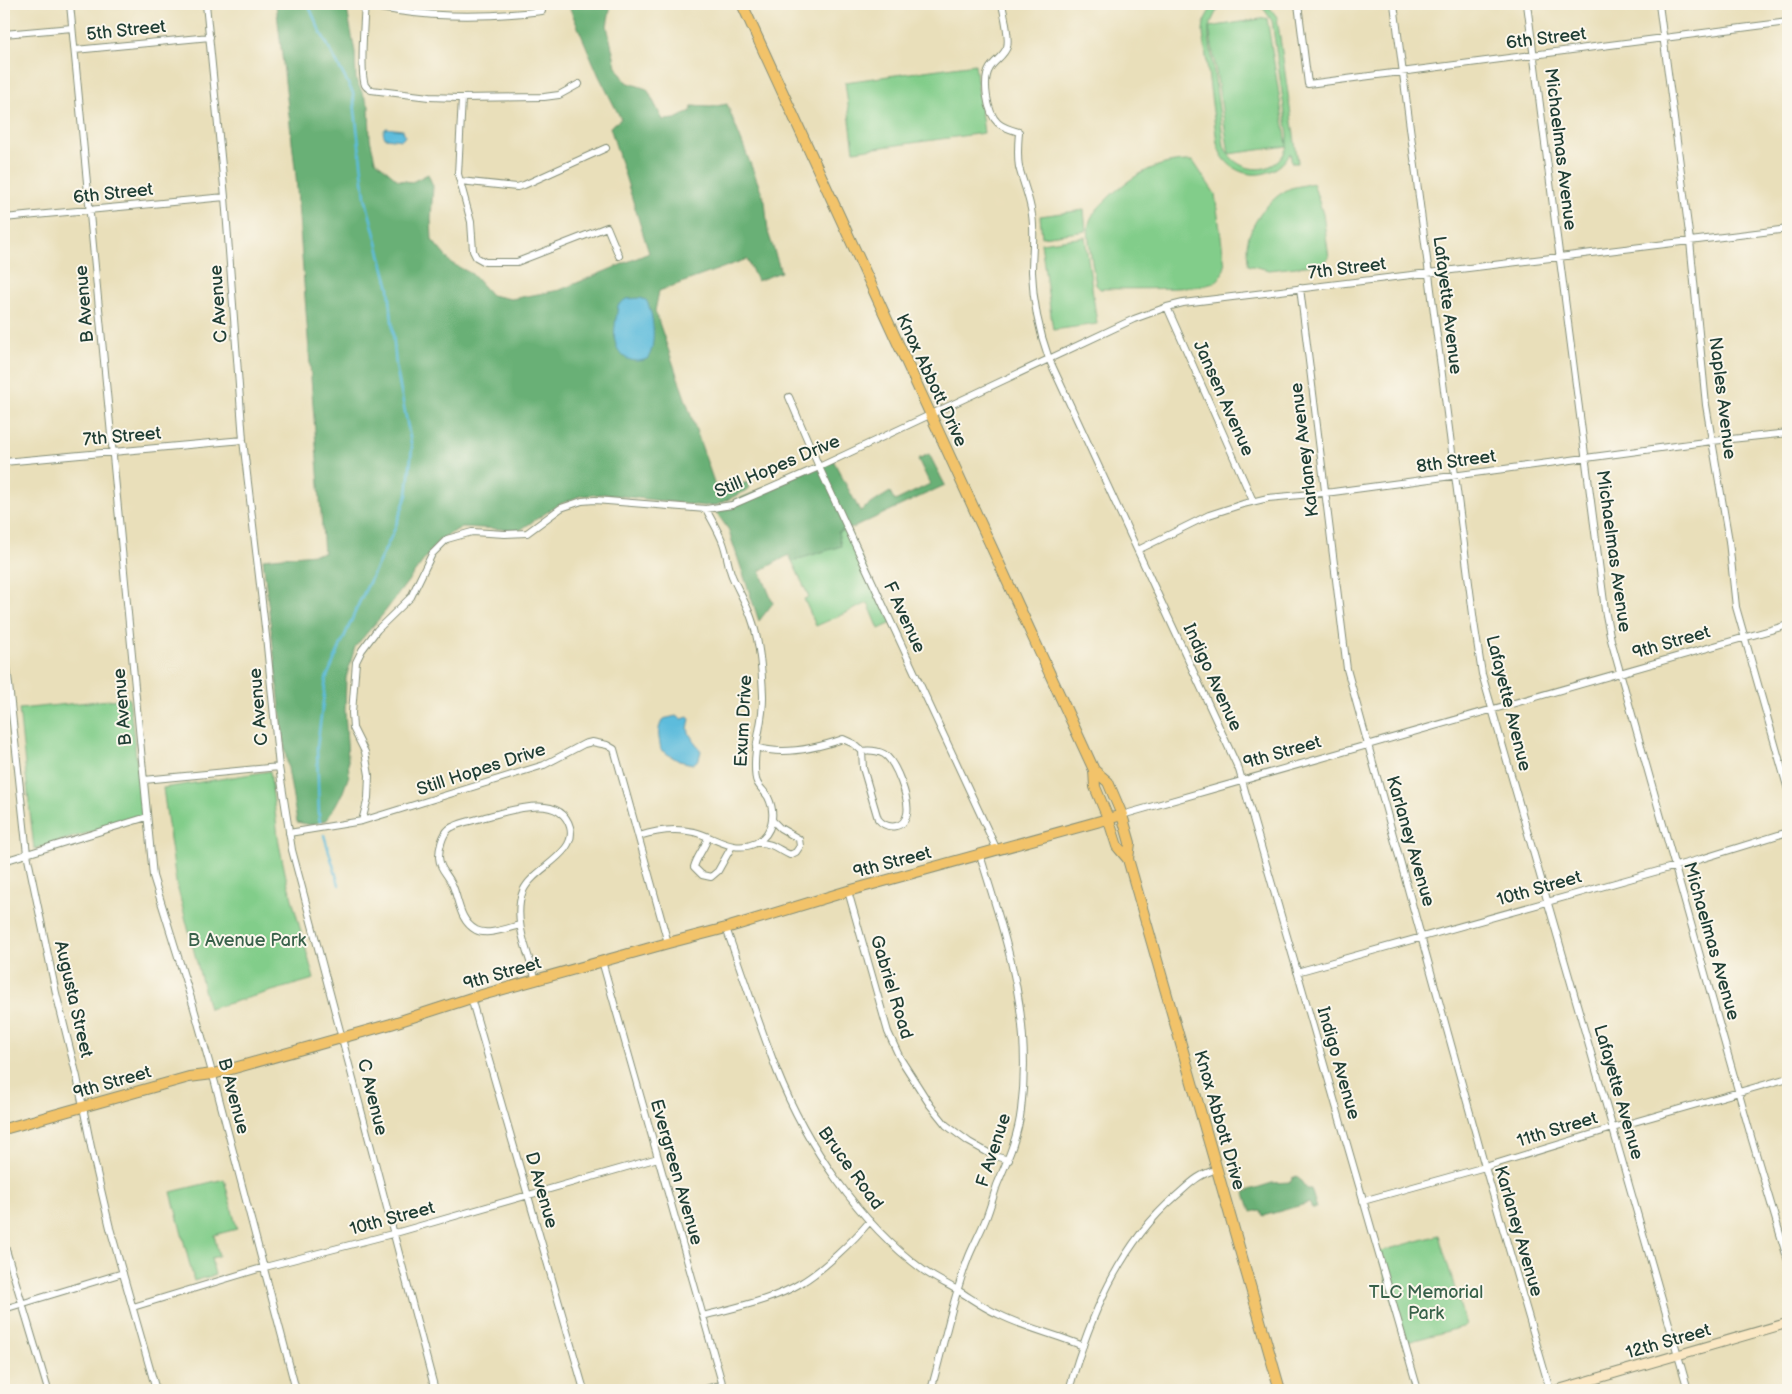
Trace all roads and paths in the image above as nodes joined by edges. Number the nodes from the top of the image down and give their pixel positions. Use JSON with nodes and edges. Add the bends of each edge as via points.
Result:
{"nodes":[{"id":1,"x":70,"y":4,"type":"edge"},
{"id":2,"x":206,"y":4,"type":"edge"},
{"id":3,"x":366,"y":4,"type":"edge"},
{"id":4,"x":742,"y":4,"type":"edge"},
{"id":5,"x":1002,"y":4,"type":"edge"},
{"id":6,"x":1298,"y":4,"type":"edge"},
{"id":7,"x":1394,"y":4,"type":"edge"},
{"id":8,"x":1527,"y":4,"type":"edge"},
{"id":9,"x":1659,"y":4,"type":"edge"},
{"id":10,"x":542,"y":11,"type":"dead end"},
{"id":11,"x":1788,"y":22,"type":"edge"},
{"id":12,"x":72,"y":28,"type":"junction"},
{"id":13,"x":4,"y":34,"type":"edge"},
{"id":14,"x":210,"y":37,"type":"junction"},
{"id":15,"x":1664,"y":38,"type":"junction"},
{"id":16,"x":75,"y":50,"type":"junction"},
{"id":17,"x":1534,"y":55,"type":"junction"},
{"id":18,"x":1404,"y":72,"type":"junction"},
{"id":19,"x":579,"y":84,"type":"dead end"},
{"id":20,"x":462,"y":98,"type":"junction"},
{"id":21,"x":606,"y":148,"type":"dead end"},
{"id":22,"x":460,"y":181,"type":"junction"},
{"id":23,"x":225,"y":197,"type":"junction"},
{"id":24,"x":90,"y":210,"type":"junction"},
{"id":25,"x":4,"y":218,"type":"edge"},
{"id":26,"x":1788,"y":229,"type":"edge"},
{"id":27,"x":1690,"y":241,"type":"junction"},
{"id":28,"x":620,"y":256,"type":"dead end"},
{"id":29,"x":1560,"y":257,"type":"junction"},
{"id":30,"x":1429,"y":273,"type":"junction"},
{"id":31,"x":1300,"y":288,"type":"junction"},
{"id":32,"x":1167,"y":307,"type":"junction"},
{"id":33,"x":1049,"y":359,"type":"junction"},
{"id":34,"x":789,"y":396,"type":"dead end"},
{"id":35,"x":930,"y":414,"type":"junction"},
{"id":36,"x":1788,"y":433,"type":"edge"},
{"id":37,"x":243,"y":440,"type":"junction"},
{"id":38,"x":1712,"y":441,"type":"junction"},
{"id":39,"x":113,"y":452,"type":"junction"},
{"id":40,"x":1586,"y":459,"type":"junction"},
{"id":41,"x":4,"y":462,"type":"edge"},
{"id":42,"x":819,"y":467,"type":"junction"},
{"id":43,"x":1455,"y":476,"type":"junction"},
{"id":44,"x":1324,"y":493,"type":"junction"},
{"id":45,"x":1253,"y":501,"type":"junction"},
{"id":46,"x":706,"y":510,"type":"junction"},
{"id":47,"x":1138,"y":550,"type":"junction"},
{"id":48,"x":1788,"y":625,"type":"edge"},
{"id":49,"x":4,"y":638,"type":"edge"},
{"id":50,"x":1744,"y":638,"type":"junction"},
{"id":51,"x":1621,"y":673,"type":"junction"},
{"id":52,"x":1492,"y":710,"type":"junction"},
{"id":53,"x":1368,"y":745,"type":"junction"},
{"id":54,"x":756,"y":747,"type":"junction"},
{"id":55,"x":862,"y":751,"type":"junction"},
{"id":56,"x":279,"y":768,"type":"junction"},
{"id":57,"x":1094,"y":770,"type":"junction"},
{"id":58,"x":144,"y":780,"type":"junction"},
{"id":59,"x":1242,"y":780,"type":"junction"},
{"id":60,"x":1788,"y":790,"type":"edge"},
{"id":61,"x":1122,"y":815,"type":"junction"},
{"id":62,"x":147,"y":818,"type":"junction"},
{"id":63,"x":1108,"y":818,"type":"junction"},
{"id":64,"x":772,"y":820,"type":"junction"},
{"id":65,"x":362,"y":821,"type":"junction"},
{"id":66,"x":1788,"y":832,"type":"edge"},
{"id":67,"x":289,"y":833,"type":"junction"},
{"id":68,"x":639,"y":836,"type":"junction"},
{"id":69,"x":708,"y":837,"type":"junction"},
{"id":70,"x":755,"y":843,"type":"junction"},
{"id":71,"x":732,"y":846,"type":"junction"},
{"id":72,"x":997,"y":850,"type":"junction"},
{"id":73,"x":27,"y":854,"type":"junction"},
{"id":74,"x":980,"y":855,"type":"junction"},
{"id":75,"x":1128,"y":859,"type":"junction"},
{"id":76,"x":4,"y":861,"type":"edge"},
{"id":77,"x":1675,"y":866,"type":"junction"},
{"id":78,"x":848,"y":891,"type":"junction"},
{"id":79,"x":1548,"y":901,"type":"junction"},
{"id":80,"x":520,"y":925,"type":"junction"},
{"id":81,"x":726,"y":928,"type":"junction"},
{"id":82,"x":1422,"y":936,"type":"junction"},
{"id":83,"x":668,"y":943,"type":"junction"},
{"id":84,"x":602,"y":962,"type":"junction"},
{"id":85,"x":1297,"y":972,"type":"junction"},
{"id":86,"x":536,"y":980,"type":"junction"},
{"id":87,"x":471,"y":998,"type":"junction"},
{"id":88,"x":342,"y":1036,"type":"junction"},
{"id":89,"x":213,"y":1074,"type":"junction"},
{"id":90,"x":1788,"y":1078,"type":"edge"},
{"id":91,"x":1739,"y":1092,"type":"junction"},
{"id":92,"x":83,"y":1107,"type":"junction"},
{"id":93,"x":4,"y":1128,"type":"edge"},
{"id":94,"x":1613,"y":1128,"type":"junction"},
{"id":95,"x":658,"y":1158,"type":"junction"},
{"id":96,"x":1009,"y":1160,"type":"junction"},
{"id":97,"x":1485,"y":1167,"type":"junction"},
{"id":98,"x":1217,"y":1169,"type":"junction"},
{"id":99,"x":529,"y":1196,"type":"junction"},
{"id":100,"x":1363,"y":1201,"type":"junction"},
{"id":101,"x":870,"y":1221,"type":"junction"},
{"id":102,"x":392,"y":1234,"type":"junction"},
{"id":103,"x":4,"y":1243,"type":"edge"},
{"id":104,"x":1788,"y":1261,"type":"edge"},
{"id":105,"x":265,"y":1267,"type":"junction"},
{"id":106,"x":123,"y":1273,"type":"junction"},
{"id":107,"x":958,"y":1291,"type":"junction"},
{"id":108,"x":22,"y":1303,"type":"junction"},
{"id":109,"x":133,"y":1307,"type":"junction"},
{"id":110,"x":4,"y":1309,"type":"edge"},
{"id":111,"x":703,"y":1316,"type":"junction"},
{"id":112,"x":1788,"y":1323,"type":"edge"},
{"id":113,"x":1083,"y":1346,"type":"junction"},
{"id":114,"x":1678,"y":1355,"type":"junction"},
{"id":115,"x":723,"y":1387,"type":"edge"},
{"id":116,"x":48,"y":1390,"type":"edge"},
{"id":117,"x":156,"y":1390,"type":"edge"},
{"id":118,"x":296,"y":1390,"type":"edge"},
{"id":119,"x":435,"y":1390,"type":"edge"},
{"id":120,"x":584,"y":1390,"type":"edge"},
{"id":121,"x":702,"y":1390,"type":"edge"},
{"id":122,"x":931,"y":1390,"type":"edge"},
{"id":123,"x":1069,"y":1390,"type":"edge"},
{"id":124,"x":1280,"y":1390,"type":"edge"},
{"id":125,"x":1418,"y":1390,"type":"edge"},
{"id":126,"x":1550,"y":1390,"type":"edge"},
{"id":127,"x":1557,"y":1390,"type":"edge"},
{"id":128,"x":1688,"y":1390,"type":"edge"}],
"edges":[{"from":1,"to":12,"type":"street","name":"B Avenue"},
{"from":2,"to":14,"type":"street","name":"C Avenue"},
{"from":3,"to":10,"type":"street","via":[[443,15]]},
{"from":3,"to":20,"type":"street","via":[[363,27],[366,86],[383,92]]},
{"from":4,"to":35,"type":"main road","name":"Knox Abbott Drive"},
{"from":5,"to":33,"type":"street","name":"Indigo Avenue","via":[[1007,46],[987,73],[989,110],[1000,125],[1020,132],[1019,166],[1033,217],[1034,299]]},
{"from":6,"to":18,"type":"street","name":"6th Street","via":[[1308,84]]},
{"from":7,"to":18,"type":"street","name":"Lafayette Avenue"},
{"from":8,"to":17,"type":"street","name":"Michaelmas Avenue"},
{"from":9,"to":15,"type":"street","name":"Naples Avenue"},
{"from":11,"to":15,"type":"street","name":"6th Street"},
{"from":12,"to":13,"type":"street"},
{"from":12,"to":16,"type":"street","name":"B Avenue"},
{"from":14,"to":16,"type":"street","name":"5th Street"},
{"from":14,"to":23,"type":"street","name":"C Avenue"},
{"from":15,"to":17,"type":"street","name":"6th Street"},
{"from":15,"to":27,"type":"street","name":"Naples Avenue"},
{"from":16,"to":24,"type":"street","name":"B Avenue"},
{"from":17,"to":18,"type":"street","name":"6th Street"},
{"from":17,"to":29,"type":"street","name":"Michaelmas Avenue"},
{"from":18,"to":30,"type":"street","name":"Lafayette Avenue"},
{"from":19,"to":20,"type":"street","via":[[559,95],[544,97]]},
{"from":20,"to":22,"type":"street"},
{"from":21,"to":22,"type":"street","via":[[517,187]]},
{"from":22,"to":28,"type":"street","via":[[474,251],[476,257],[485,262],[517,262],[607,227]]},
{"from":23,"to":24,"type":"street","name":"6th Street"},
{"from":23,"to":37,"type":"street","name":"C Avenue"},
{"from":24,"to":25,"type":"street","name":"6th Street"},
{"from":24,"to":39,"type":"street","name":"B Avenue"},
{"from":26,"to":27,"type":"street","name":"7th Street"},
{"from":27,"to":29,"type":"street","name":"7th Street"},
{"from":27,"to":38,"type":"street","name":"Naples Avenue"},
{"from":29,"to":30,"type":"street","name":"7th Street"},
{"from":29,"to":40,"type":"street","name":"Michaelmas Avenue"},
{"from":30,"to":31,"type":"street","name":"7th Street"},
{"from":30,"to":43,"type":"street","name":"Lafayette Avenue"},
{"from":31,"to":32,"type":"street","name":"7th Street"},
{"from":31,"to":44,"type":"street","name":"Karlaney Avenue"},
{"from":32,"to":33,"type":"street","name":"7th Street"},
{"from":32,"to":45,"type":"street","name":"Jansen Avenue"},
{"from":33,"to":35,"type":"street","name":"7th Street"},
{"from":33,"to":47,"type":"street","name":"Indigo Avenue"},
{"from":34,"to":42,"type":"street","name":"F Avenue"},
{"from":35,"to":42,"type":"street","name":"Still Hopes Drive"},
{"from":35,"to":57,"type":"main road","name":"Knox Abbott Drive"},
{"from":36,"to":38,"type":"street","name":"8th Street"},
{"from":37,"to":39,"type":"street","name":"7th Street"},
{"from":37,"to":56,"type":"street","name":"C Avenue"},
{"from":38,"to":40,"type":"street","name":"8th Street"},
{"from":38,"to":50,"type":"street","name":"Naples Avenue","via":[[1736,606]]},
{"from":39,"to":41,"type":"street","name":"7th Street"},
{"from":39,"to":58,"type":"street","name":"B Avenue"},
{"from":40,"to":43,"type":"street","name":"8th Street"},
{"from":40,"to":51,"type":"street","name":"Michaelmas Avenue","via":[[1605,610]]},
{"from":42,"to":46,"type":"street","name":"Still Hopes Drive","via":[[732,505]]},
{"from":42,"to":72,"type":"street","name":"F Avenue"},
{"from":43,"to":44,"type":"street","name":"8th Street"},
{"from":43,"to":52,"type":"street","name":"Lafayette Avenue","via":[[1480,661]]},
{"from":44,"to":45,"type":"street","name":"8th Street"},
{"from":44,"to":53,"type":"street","name":"Karlaney Avenue","via":[[1344,650]]},
{"from":45,"to":47,"type":"street","name":"8th Street","via":[[1209,515]]},
{"from":46,"to":54,"type":"street","name":"Exum Drive","via":[[723,543],[732,576],[754,628],[763,698]]},
{"from":46,"to":65,"type":"street","name":"Still Hopes Drive","via":[[582,501],[561,508],[527,533],[472,532],[447,539],[432,554],[411,597],[378,630],[356,662],[353,728],[365,752],[369,775]]},
{"from":47,"to":59,"type":"street","name":"Indigo Avenue"},
{"from":48,"to":50,"type":"street","name":"9th Street"},
{"from":49,"to":73,"type":"street","name":"Augusta Street"},
{"from":50,"to":51,"type":"street","name":"9th Street"},
{"from":50,"to":60,"type":"street","name":"Naples Avenue"},
{"from":51,"to":52,"type":"street","name":"9th Street"},
{"from":51,"to":77,"type":"street","name":"Michaelmas Avenue"},
{"from":52,"to":53,"type":"street","name":"9th Street"},
{"from":52,"to":79,"type":"street","name":"Lafayette Avenue"},
{"from":53,"to":59,"type":"street","name":"9th Street"},
{"from":53,"to":82,"type":"street","name":"Karlaney Avenue"},
{"from":54,"to":55,"type":"street","via":[[767,750],[802,749],[843,739]]},
{"from":54,"to":64,"type":"street","name":"Exum Drive","via":[[757,782],[773,810]]},
{"from":55,"to":55,"type":"street","via":[[875,750],[886,755],[897,770],[908,812],[898,826],[883,825],[878,819],[863,768]]},
{"from":56,"to":58,"type":"street"},
{"from":56,"to":67,"type":"street","name":"C Avenue"},
{"from":57,"to":61,"type":"main road","name":"Knox Abbott Drive","via":[[1108,782]]},
{"from":57,"to":63,"type":"main road","name":"Knox Abbott Drive","via":[[1095,787]]},
{"from":58,"to":62,"type":"street","name":"B Avenue"},
{"from":59,"to":61,"type":"street","name":"9th Street"},
{"from":59,"to":85,"type":"street","name":"Indigo Avenue"},
{"from":61,"to":63,"type":"main road","name":"9th Street"},
{"from":61,"to":75,"type":"main road","name":"Knox Abbott Drive","via":[[1130,843]]},
{"from":62,"to":73,"type":"street"},
{"from":62,"to":89,"type":"street","name":"B Avenue","via":[[153,876]]},
{"from":63,"to":72,"type":"main road","name":"9th Street"},
{"from":63,"to":75,"type":"main road","name":"Knox Abbott Drive","via":[[1117,846]]},
{"from":64,"to":70,"type":"street","via":[[769,829]]},
{"from":64,"to":70,"type":"street","via":[[799,839],[800,846],[796,852],[790,854],[768,842]]},
{"from":65,"to":67,"type":"street","name":"Still Hopes Drive"},
{"from":65,"to":68,"type":"street","name":"Still Hopes Drive","via":[[544,765],[592,742],[614,749]]},
{"from":66,"to":77,"type":"street","name":"10th Street"},
{"from":67,"to":88,"type":"street","name":"C Avenue"},
{"from":68,"to":69,"type":"street","via":[[671,829]]},
{"from":68,"to":83,"type":"street","name":"Still Hopes Drive"},
{"from":69,"to":71,"type":"street"},
{"from":69,"to":71,"type":"street","via":[[694,867],[702,875],[711,877]]},
{"from":70,"to":71,"type":"street"},
{"from":72,"to":74,"type":"main road","name":"9th Street"},
{"from":73,"to":76,"type":"street"},
{"from":73,"to":92,"type":"street","name":"Augusta Street"},
{"from":74,"to":78,"type":"main road","name":"9th Street"},
{"from":74,"to":96,"type":"street","name":"F Avenue","via":[[1012,964],[1022,1017],[1022,1107]]},
{"from":75,"to":98,"type":"main road","name":"Knox Abbott Drive"},
{"from":77,"to":79,"type":"street","name":"10th Street"},
{"from":77,"to":91,"type":"street","name":"Michaelmas Avenue"},
{"from":78,"to":81,"type":"main road","name":"9th Street"},
{"from":78,"to":96,"type":"street","name":"Gabriel Road","via":[[888,1032],[900,1058],[946,1125],[994,1156]]},
{"from":79,"to":82,"type":"street","name":"10th Street"},
{"from":79,"to":94,"type":"street","name":"Lafayette Avenue"},
{"from":80,"to":80,"type":"street","via":[[523,891],[531,878],[563,853],[570,840],[571,828],[557,810],[524,807],[449,829],[442,840],[441,869],[449,877],[462,915],[469,925],[477,931],[487,932]]},
{"from":80,"to":86,"type":"street"},
{"from":81,"to":83,"type":"main road","name":"9th Street"},
{"from":81,"to":101,"type":"street","name":"Bruce Road","via":[[777,1071],[793,1105],[820,1155]]},
{"from":82,"to":85,"type":"street","name":"10th Street"},
{"from":82,"to":97,"type":"street","name":"Karlaney Avenue"},
{"from":83,"to":84,"type":"main road","name":"9th Street"},
{"from":84,"to":86,"type":"main road","name":"9th Street"},
{"from":84,"to":95,"type":"street","name":"Evergreen Avenue"},
{"from":85,"to":100,"type":"street","name":"Indigo Avenue"},
{"from":86,"to":87,"type":"main road","name":"9th Street"},
{"from":87,"to":88,"type":"main road","name":"9th Street"},
{"from":87,"to":99,"type":"street","name":"D Avenue"},
{"from":88,"to":89,"type":"main road","name":"9th Street"},
{"from":88,"to":102,"type":"street","name":"C Avenue"},
{"from":89,"to":92,"type":"main road","name":"9th Street","via":[[189,1077]]},
{"from":89,"to":105,"type":"street","name":"B Avenue"},
{"from":90,"to":91,"type":"street","name":"11th Street"},
{"from":91,"to":94,"type":"street","name":"11th Street"},
{"from":91,"to":104,"type":"street","name":"Michaelmas Avenue"},
{"from":92,"to":93,"type":"main road","name":"9th Street"},
{"from":92,"to":106,"type":"street","name":"Augusta Street"},
{"from":94,"to":97,"type":"street","name":"11th Street"},
{"from":94,"to":114,"type":"street","name":"Lafayette Avenue"},
{"from":95,"to":99,"type":"street","name":"10th Street"},
{"from":95,"to":111,"type":"street","name":"Evergreen Avenue"},
{"from":96,"to":107,"type":"street","name":"F Avenue"},
{"from":97,"to":100,"type":"street","name":"11th Street"},
{"from":97,"to":126,"type":"street","name":"Karlaney Avenue"},
{"from":98,"to":113,"type":"street","via":[[1190,1182],[1145,1228],[1110,1284]]},
{"from":98,"to":124,"type":"main road","name":"Knox Abbott Drive"},
{"from":99,"to":102,"type":"street","name":"10th Street"},
{"from":99,"to":120,"type":"street","name":"D Avenue"},
{"from":100,"to":125,"type":"street","name":"Indigo Avenue"},
{"from":101,"to":107,"type":"street","name":"Bruce Road","via":[[916,1265]]},
{"from":101,"to":111,"type":"street","via":[[844,1248],[800,1284],[766,1299]]},
{"from":102,"to":105,"type":"street","name":"10th Street"},
{"from":102,"to":119,"type":"street","name":"C Avenue"},
{"from":103,"to":108,"type":"street"},
{"from":105,"to":109,"type":"street","name":"10th Street"},
{"from":105,"to":118,"type":"street","name":"B Avenue"},
{"from":106,"to":108,"type":"street"},
{"from":106,"to":109,"type":"street","name":"Augusta Street"},
{"from":107,"to":113,"type":"street","name":"Bruce Road","via":[[1014,1322]]},
{"from":107,"to":122,"type":"street","name":"F Avenue"},
{"from":108,"to":110,"type":"street"},
{"from":108,"to":116,"type":"street"},
{"from":109,"to":117,"type":"street","name":"Augusta Street"},
{"from":111,"to":115,"type":"street","name":"Evergreen Avenue"},
{"from":112,"to":114,"type":"main road","name":"12th Street"},
{"from":113,"to":123,"type":"street"},
{"from":114,"to":127,"type":"main road","name":"12th Street"},
{"from":114,"to":128,"type":"street","name":"Lafayette Avenue"},
{"from":115,"to":121,"type":"street"}]}
